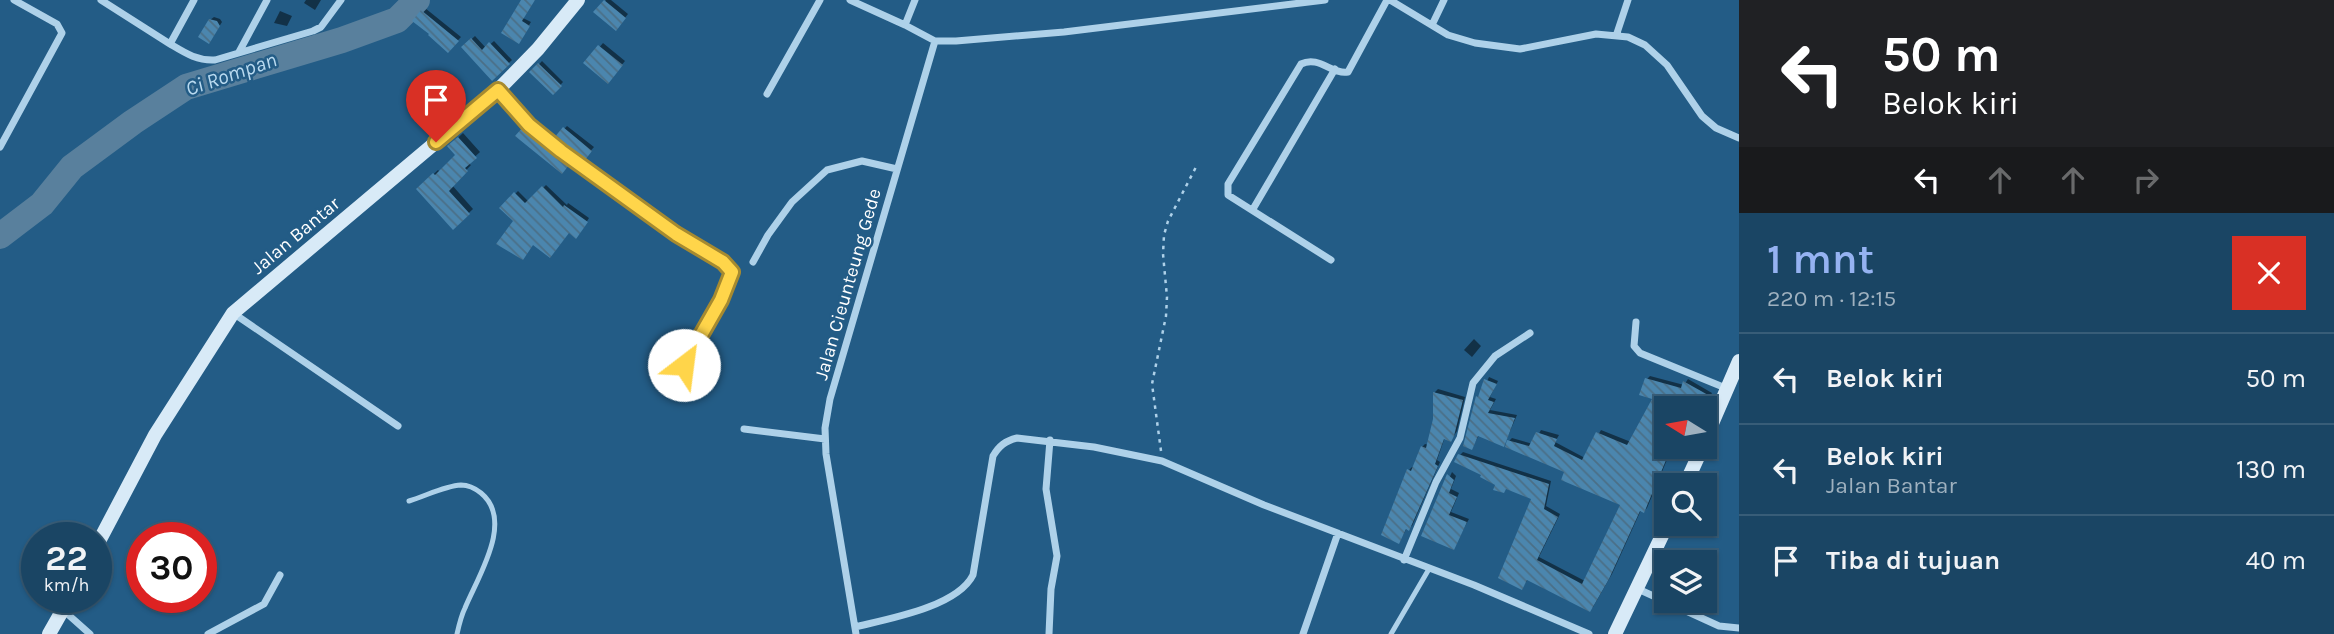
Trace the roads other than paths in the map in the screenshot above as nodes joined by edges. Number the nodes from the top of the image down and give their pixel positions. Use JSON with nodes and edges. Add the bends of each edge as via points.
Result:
{"nodes":[{"id":1,"x":14,"y":0,"type":"edge"},
{"id":2,"x":101,"y":0,"type":"edge"},
{"id":3,"x":194,"y":0,"type":"edge"},
{"id":4,"x":267,"y":0,"type":"edge"},
{"id":5,"x":341,"y":0,"type":"edge"},
{"id":6,"x":578,"y":0,"type":"edge"},
{"id":7,"x":820,"y":0,"type":"edge"},
{"id":8,"x":850,"y":0,"type":"edge"},
{"id":9,"x":915,"y":0,"type":"edge"},
{"id":10,"x":1325,"y":0,"type":"edge"},
{"id":11,"x":1388,"y":0,"type":"edge"},
{"id":12,"x":1444,"y":0,"type":"edge"},
{"id":13,"x":1628,"y":0,"type":"edge"},
{"id":14,"x":114,"y":3,"type":"edge"},
{"id":15,"x":905,"y":25,"type":"junction"},
{"id":16,"x":1432,"y":25,"type":"junction"},
{"id":17,"x":1616,"y":36,"type":"junction"},
{"id":18,"x":935,"y":41,"type":"junction"},
{"id":19,"x":170,"y":44,"type":"junction"},
{"id":20,"x":239,"y":52,"type":"junction"},
{"id":21,"x":1335,"y":69,"type":"junction"},
{"id":22,"x":498,"y":90,"type":"junction"},
{"id":23,"x":767,"y":94,"type":"dead end"},
{"id":24,"x":1739,"y":138,"type":"edge"},
{"id":25,"x":0,"y":147,"type":"edge"},
{"id":26,"x":897,"y":169,"type":"junction"},
{"id":27,"x":1253,"y":209,"type":"junction"},
{"id":28,"x":1332,"y":260,"type":"dead end"},
{"id":29,"x":753,"y":262,"type":"dead end"},
{"id":30,"x":233,"y":313,"type":"junction"},
{"id":31,"x":1636,"y":322,"type":"dead end"},
{"id":32,"x":1530,"y":333,"type":"dead end"},
{"id":33,"x":1739,"y":361,"type":"edge"},
{"id":34,"x":684,"y":365,"type":"dead end"},
{"id":35,"x":1728,"y":389,"type":"junction"},
{"id":36,"x":1717,"y":414,"type":"edge"},
{"id":37,"x":398,"y":426,"type":"dead end"},
{"id":38,"x":744,"y":429,"type":"dead end"},
{"id":39,"x":825,"y":439,"type":"junction"},
{"id":40,"x":1050,"y":440,"type":"junction"},
{"id":41,"x":409,"y":501,"type":"dead end"},
{"id":42,"x":109,"y":522,"type":"edge"},
{"id":43,"x":1338,"y":533,"type":"junction"},
{"id":44,"x":1662,"y":536,"type":"edge"},
{"id":45,"x":1404,"y":560,"type":"junction"},
{"id":46,"x":1429,"y":569,"type":"junction"},
{"id":47,"x":280,"y":575,"type":"dead end"},
{"id":48,"x":1639,"y":589,"type":"junction"},
{"id":49,"x":61,"y":613,"type":"edge"},
{"id":50,"x":74,"y":613,"type":"edge"},
{"id":51,"x":1739,"y":628,"type":"edge"},
{"id":52,"x":855,"y":630,"type":"edge"},
{"id":53,"x":1617,"y":633,"type":"edge"},
{"id":54,"x":49,"y":634,"type":"edge"},
{"id":55,"x":90,"y":634,"type":"edge"},
{"id":56,"x":208,"y":634,"type":"edge"},
{"id":57,"x":457,"y":634,"type":"edge"},
{"id":58,"x":1049,"y":634,"type":"edge"},
{"id":59,"x":1303,"y":634,"type":"edge"},
{"id":60,"x":1391,"y":634,"type":"edge"},
{"id":61,"x":1588,"y":634,"type":"edge"}],
"edges":[{"from":1,"to":25,"type":"street","via":[[57,24],[62,33]]},
{"from":2,"to":14,"type":"street"},
{"from":3,"to":19,"type":"street"},
{"from":4,"to":20,"type":"street"},
{"from":5,"to":20,"type":"street","via":[[321,27]]},
{"from":6,"to":22,"type":"street","name":"Jalan Bantar"},
{"from":7,"to":23,"type":"street"},
{"from":8,"to":15,"type":"street"},
{"from":9,"to":15,"type":"street"},
{"from":10,"to":18,"type":"street","via":[[1063,32]]},
{"from":11,"to":16,"type":"street"},
{"from":11,"to":21,"type":"street","via":[[1348,72]]},
{"from":12,"to":16,"type":"street"},
{"from":13,"to":17,"type":"street"},
{"from":14,"to":19,"type":"street"},
{"from":15,"to":18,"type":"street"},
{"from":16,"to":17,"type":"street","via":[[1475,43],[1520,49],[1596,34]]},
{"from":17,"to":24,"type":"street","via":[[1645,45],[1667,65],[1702,116]]},
{"from":18,"to":26,"type":"street","name":"Jalan Cieunteung Gede"},
{"from":19,"to":20,"type":"street","via":[[204,61]]},
{"from":21,"to":27,"type":"street"},
{"from":21,"to":27,"type":"street","via":[[1314,61],[1301,64],[1228,184],[1228,195]]},
{"from":22,"to":30,"type":"street","name":"Jalan Bantar"},
{"from":22,"to":34,"type":"street","via":[[529,125],[561,151],[729,267],[732,272],[721,300]]},
{"from":26,"to":29,"type":"street","via":[[862,161],[827,170],[792,202]]},
{"from":26,"to":39,"type":"street","name":"Jalan Cieunteung Gede","via":[[830,399]]},
{"from":27,"to":28,"type":"street"},
{"from":30,"to":37,"type":"street"},
{"from":30,"to":42,"type":"street","name":"Jalan Bantar","via":[[155,435]]},
{"from":31,"to":35,"type":"street","via":[[1634,346],[1640,353]]},
{"from":32,"to":45,"type":"street","via":[[1495,356],[1473,383],[1460,438]]},
{"from":33,"to":35,"type":"street"},
{"from":35,"to":36,"type":"street"},
{"from":38,"to":39,"type":"street"},
{"from":39,"to":52,"type":"street","name":"Jalan Cieunteung Gede"},
{"from":40,"to":43,"type":"street","via":[[1163,461]]},
{"from":40,"to":52,"type":"street","via":[[1008,440],[993,456],[969,583],[932,606]]},
{"from":40,"to":58,"type":"street","via":[[1046,489],[1056,556]]},
{"from":41,"to":57,"type":"lane","via":[[464,485],[487,498],[492,510],[495,528],[490,555]]},
{"from":43,"to":45,"type":"street"},
{"from":43,"to":59,"type":"street"},
{"from":44,"to":48,"type":"street"},
{"from":45,"to":46,"type":"street"},
{"from":46,"to":60,"type":"lane"},
{"from":46,"to":61,"type":"street"},
{"from":47,"to":56,"type":"street","via":[[264,604]]},
{"from":48,"to":51,"type":"street","via":[[1719,626]]},
{"from":48,"to":53,"type":"street"},
{"from":49,"to":54,"type":"street"},
{"from":50,"to":55,"type":"street"}]}
